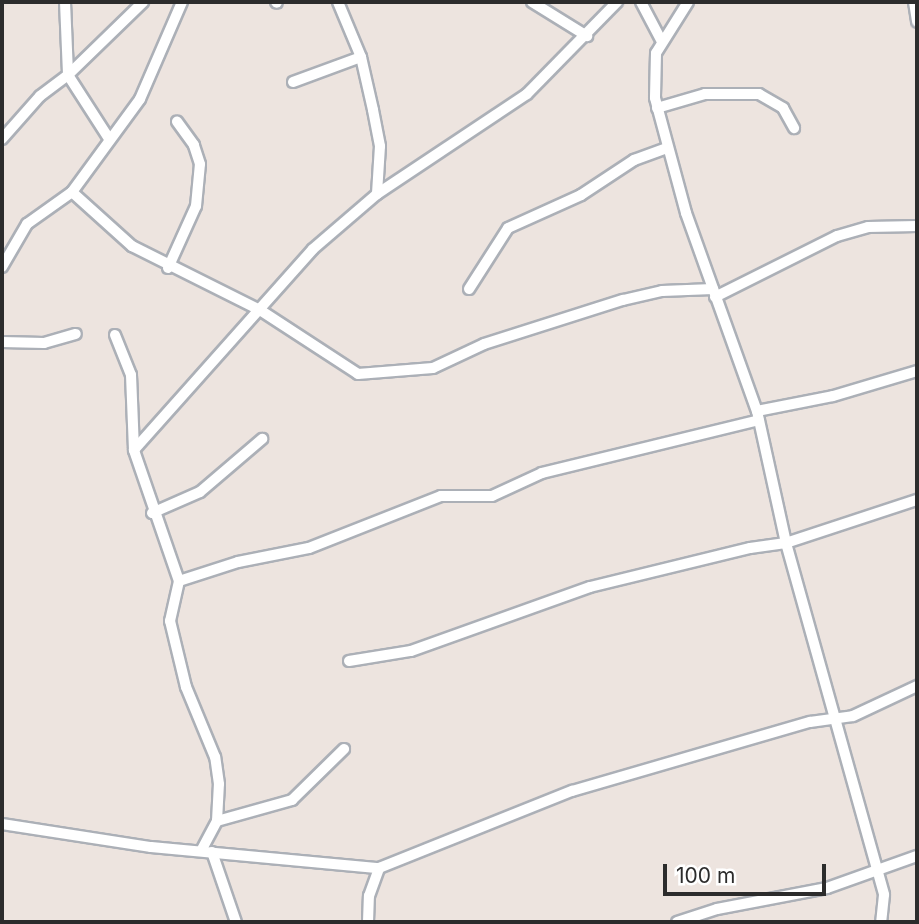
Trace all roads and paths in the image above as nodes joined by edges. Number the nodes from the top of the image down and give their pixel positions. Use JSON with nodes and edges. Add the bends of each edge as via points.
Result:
{"nodes":[{"id":1,"x":65,"y":2,"type":"edge"},
{"id":2,"x":143,"y":2,"type":"edge"},
{"id":3,"x":181,"y":2,"type":"edge"},
{"id":4,"x":338,"y":2,"type":"edge"},
{"id":5,"x":532,"y":2,"type":"edge"},
{"id":6,"x":617,"y":2,"type":"edge"},
{"id":7,"x":641,"y":2,"type":"edge"},
{"id":8,"x":688,"y":2,"type":"edge"},
{"id":9,"x":914,"y":2,"type":"edge"},
{"id":10,"x":917,"y":22,"type":"edge"},
{"id":11,"x":587,"y":36,"type":"junction"},
{"id":12,"x":661,"y":40,"type":"junction"},
{"id":13,"x":361,"y":57,"type":"junction"},
{"id":14,"x":68,"y":75,"type":"junction"},
{"id":15,"x":293,"y":82,"type":"dead end"},
{"id":16,"x":657,"y":108,"type":"junction"},
{"id":17,"x":177,"y":122,"type":"dead end"},
{"id":18,"x":794,"y":128,"type":"dead end"},
{"id":19,"x":108,"y":137,"type":"junction"},
{"id":20,"x":2,"y":139,"type":"edge"},
{"id":21,"x":667,"y":148,"type":"junction"},
{"id":22,"x":72,"y":192,"type":"junction"},
{"id":23,"x":377,"y":194,"type":"junction"},
{"id":24,"x":917,"y":226,"type":"edge"},
{"id":25,"x":2,"y":267,"type":"edge"},
{"id":26,"x":167,"y":268,"type":"junction"},
{"id":27,"x":469,"y":289,"type":"dead end"},
{"id":28,"x":714,"y":293,"type":"junction"},
{"id":29,"x":260,"y":310,"type":"junction"},
{"id":30,"x":76,"y":334,"type":"dead end"},
{"id":31,"x":115,"y":335,"type":"dead end"},
{"id":32,"x":2,"y":342,"type":"edge"},
{"id":33,"x":917,"y":371,"type":"edge"},
{"id":34,"x":758,"y":415,"type":"junction"},
{"id":35,"x":262,"y":439,"type":"dead end"},
{"id":36,"x":134,"y":450,"type":"junction"},
{"id":37,"x":917,"y":500,"type":"edge"},
{"id":38,"x":152,"y":513,"type":"junction"},
{"id":39,"x":786,"y":543,"type":"junction"},
{"id":40,"x":179,"y":581,"type":"junction"},
{"id":41,"x":349,"y":661,"type":"dead end"},
{"id":42,"x":917,"y":686,"type":"edge"},
{"id":43,"x":836,"y":719,"type":"junction"},
{"id":44,"x":344,"y":750,"type":"dead end"},
{"id":45,"x":217,"y":821,"type":"junction"},
{"id":46,"x":2,"y":824,"type":"edge"},
{"id":47,"x":206,"y":851,"type":"junction"},
{"id":48,"x":917,"y":856,"type":"edge"},
{"id":49,"x":379,"y":868,"type":"junction"},
{"id":50,"x":877,"y":871,"type":"junction"},
{"id":51,"x":236,"y":922,"type":"edge"},
{"id":52,"x":368,"y":922,"type":"edge"},
{"id":53,"x":677,"y":922,"type":"edge"},
{"id":54,"x":881,"y":922,"type":"edge"}],
"edges":[{"from":1,"to":14,"type":"street"},
{"from":2,"to":14,"type":"street"},
{"from":3,"to":19,"type":"street","via":[[152,77]]},
{"from":4,"to":13,"type":"street"},
{"from":5,"to":11,"type":"street"},
{"from":6,"to":11,"type":"street"},
{"from":7,"to":12,"type":"street"},
{"from":8,"to":12,"type":"street"},
{"from":9,"to":10,"type":"street"},
{"from":11,"to":23,"type":"street","via":[[506,111]]},
{"from":12,"to":16,"type":"street","via":[[652,67]]},
{"from":13,"to":15,"type":"street"},
{"from":13,"to":23,"type":"street","via":[[380,146]]},
{"from":14,"to":19,"type":"street"},
{"from":14,"to":20,"type":"street","via":[[40,96]]},
{"from":16,"to":18,"type":"street","via":[[705,94],[759,94],[783,108]]},
{"from":16,"to":21,"type":"street"},
{"from":17,"to":26,"type":"street","via":[[194,145],[200,164],[196,206]]},
{"from":19,"to":22,"type":"street"},
{"from":21,"to":27,"type":"street","via":[[634,160],[581,195],[509,228]]},
{"from":21,"to":28,"type":"street"},
{"from":22,"to":25,"type":"street","via":[[27,224]]},
{"from":22,"to":26,"type":"street","via":[[132,246]]},
{"from":23,"to":29,"type":"street","via":[[313,249]]},
{"from":24,"to":28,"type":"street","via":[[868,227],[838,236]]},
{"from":26,"to":29,"type":"street"},
{"from":28,"to":29,"type":"street","via":[[662,291],[484,344],[433,368],[373,374],[344,369]]},
{"from":28,"to":34,"type":"street"},
{"from":29,"to":36,"type":"street"},
{"from":30,"to":32,"type":"street","via":[[44,343]]},
{"from":31,"to":36,"type":"street","via":[[131,375]]},
{"from":33,"to":34,"type":"street"},
{"from":34,"to":39,"type":"street"},
{"from":34,"to":40,"type":"street","via":[[542,473],[492,496],[441,496],[309,548],[238,562]]},
{"from":35,"to":38,"type":"street","via":[[200,492]]},
{"from":36,"to":38,"type":"street"},
{"from":37,"to":39,"type":"street"},
{"from":38,"to":40,"type":"street"},
{"from":39,"to":41,"type":"street","via":[[590,587],[411,651]]},
{"from":39,"to":43,"type":"street"},
{"from":40,"to":45,"type":"street","via":[[170,621],[187,687],[215,757],[220,794]]},
{"from":42,"to":43,"type":"street","via":[[878,707]]},
{"from":43,"to":49,"type":"street","via":[[572,792]]},
{"from":43,"to":50,"type":"street"},
{"from":44,"to":45,"type":"street","via":[[292,800]]},
{"from":45,"to":47,"type":"street"},
{"from":46,"to":47,"type":"street"},
{"from":47,"to":49,"type":"street"},
{"from":47,"to":51,"type":"street"},
{"from":48,"to":50,"type":"street"},
{"from":49,"to":52,"type":"street","via":[[369,896]]},
{"from":50,"to":53,"type":"street"},
{"from":50,"to":54,"type":"street","via":[[885,902]]}]}
